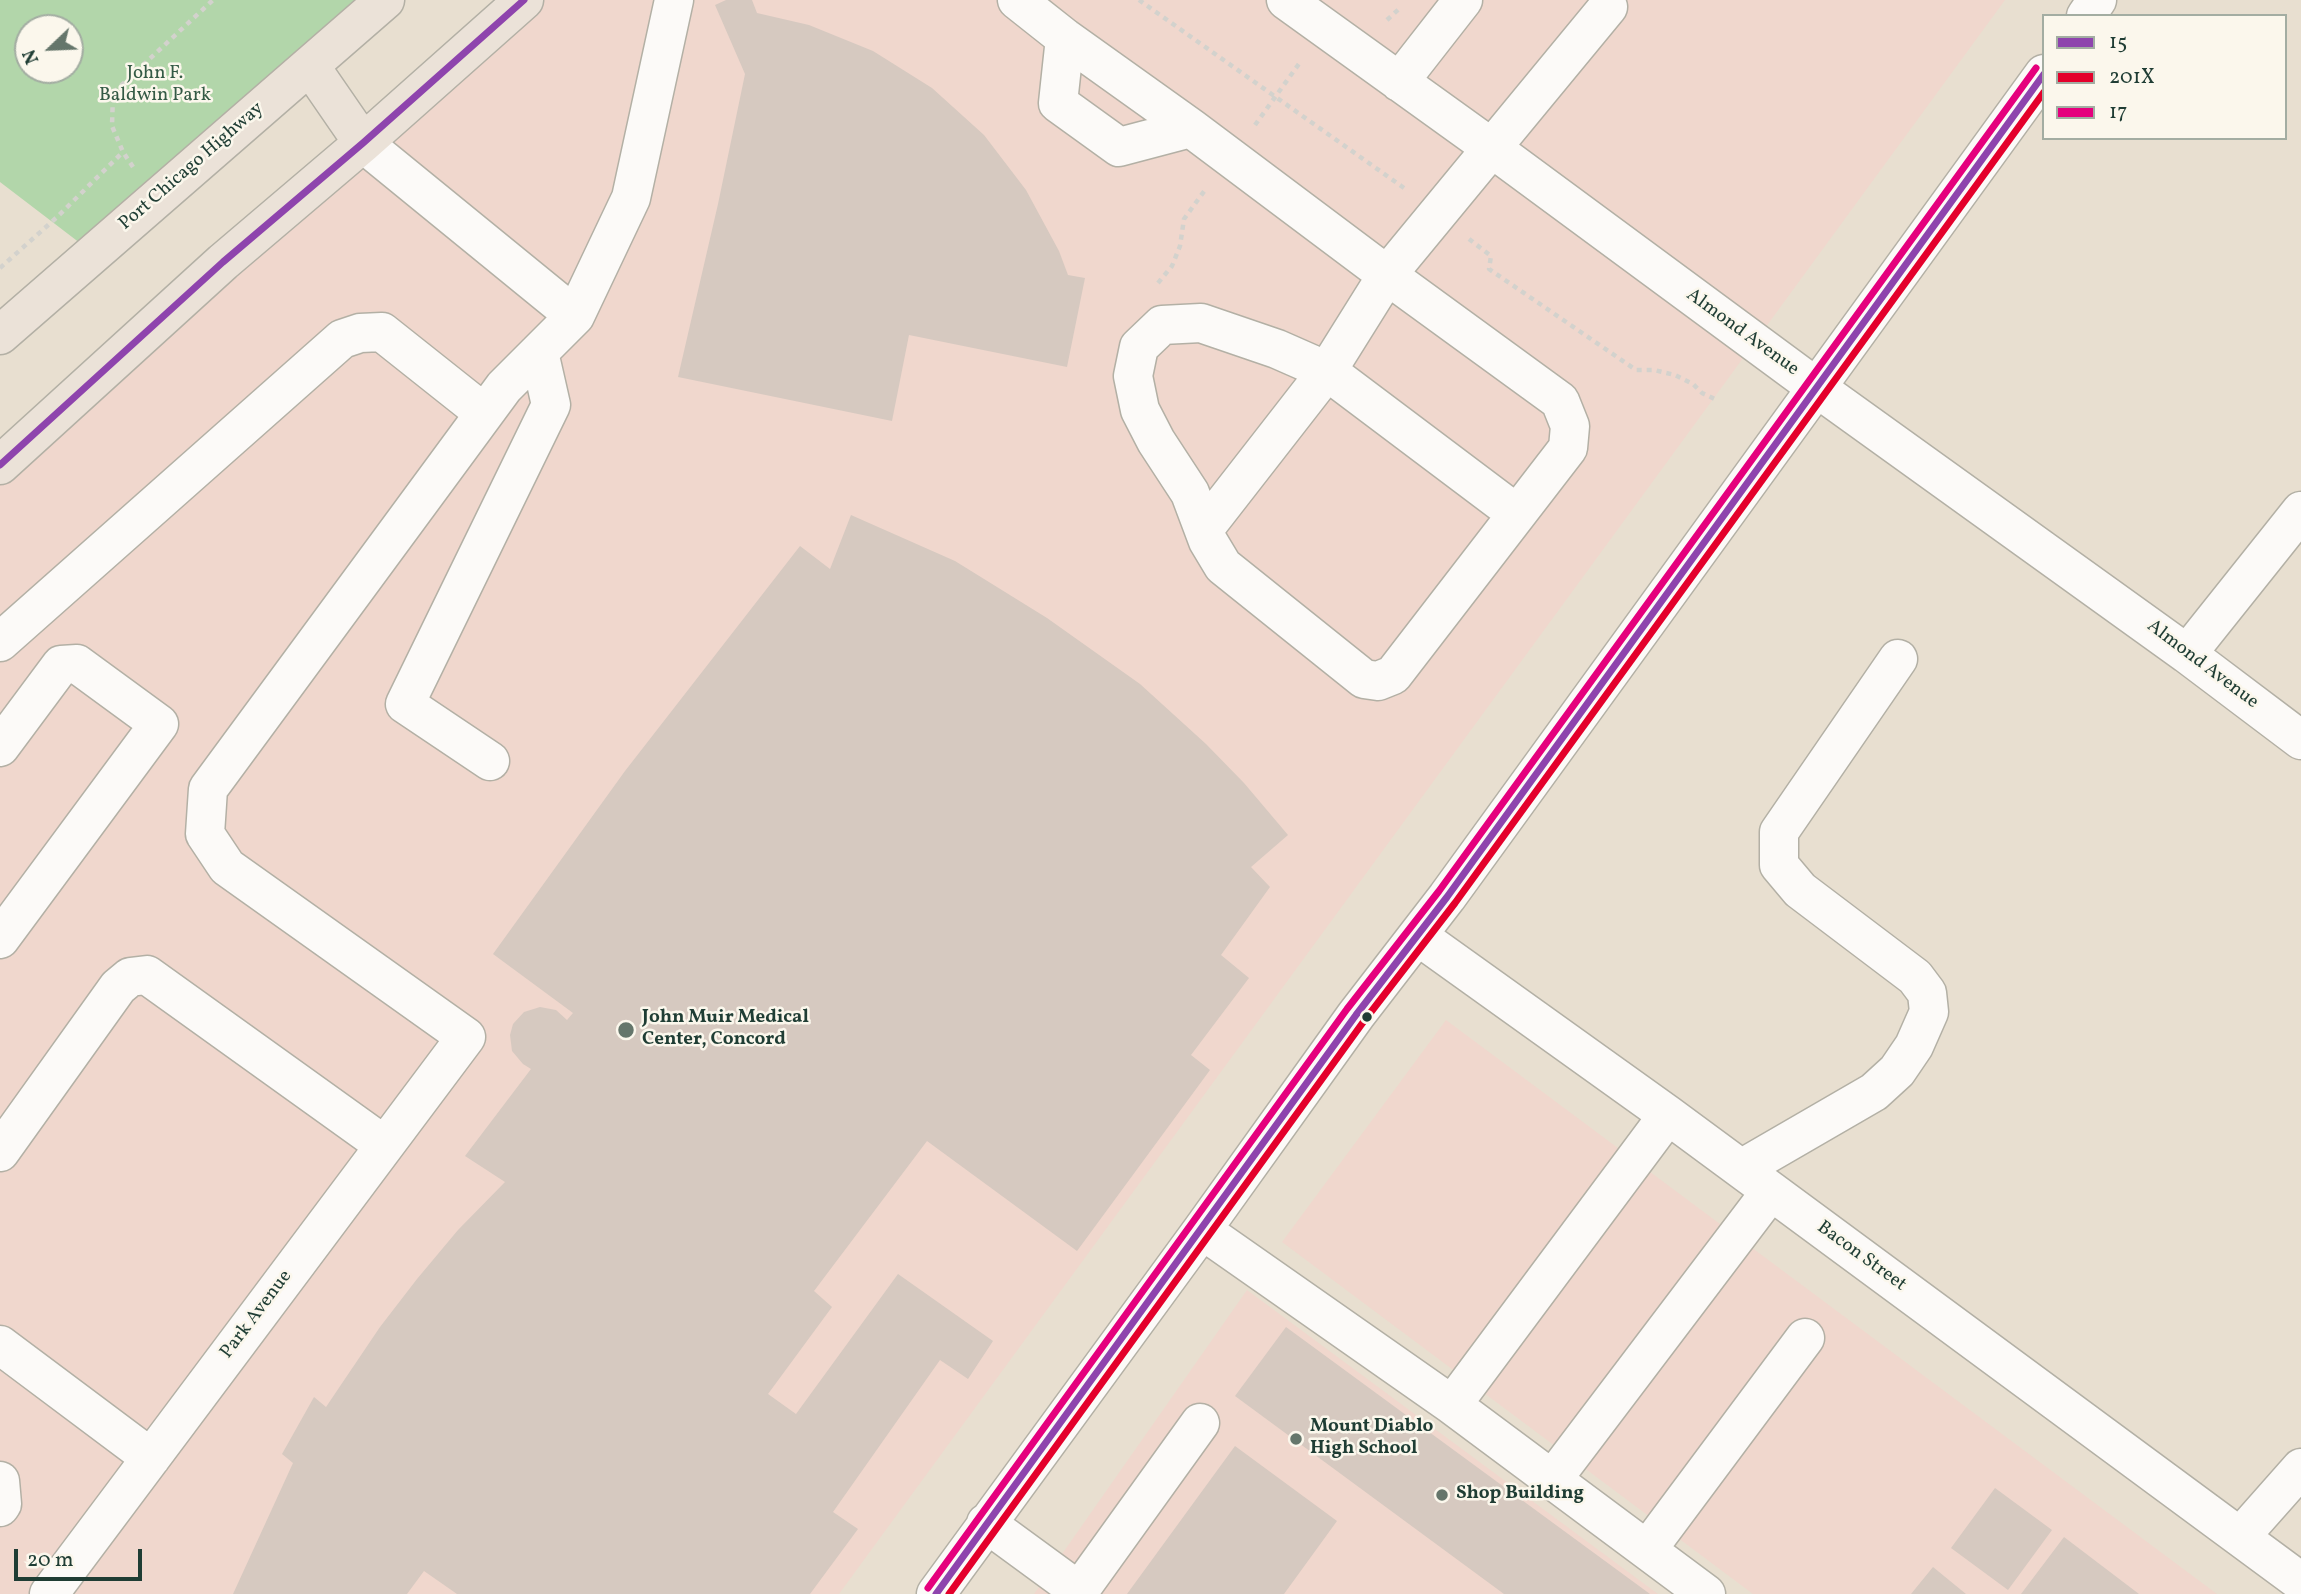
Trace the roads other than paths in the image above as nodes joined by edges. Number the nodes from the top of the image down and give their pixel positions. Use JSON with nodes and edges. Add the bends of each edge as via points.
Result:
{"nodes":[{"id":1,"x":385,"y":0,"type":"edge"},
{"id":2,"x":524,"y":0,"type":"edge"},
{"id":3,"x":674,"y":0,"type":"edge"},
{"id":4,"x":1017,"y":0,"type":"edge"},
{"id":5,"x":1286,"y":0,"type":"edge"},
{"id":6,"x":1463,"y":0,"type":"edge"},
{"id":7,"x":1608,"y":7,"type":"dead end"},
{"id":8,"x":1065,"y":38,"type":"junction"},
{"id":9,"x":310,"y":66,"type":"junction"},
{"id":10,"x":2042,"y":77,"type":"edge"},
{"id":11,"x":1399,"y":82,"type":"junction"},
{"id":12,"x":1191,"y":128,"type":"junction"},
{"id":13,"x":363,"y":143,"type":"junction"},
{"id":14,"x":1493,"y":149,"type":"junction"},
{"id":15,"x":1387,"y":275,"type":"junction"},
{"id":16,"x":575,"y":316,"type":"junction"},
{"id":17,"x":0,"y":335,"type":"edge"},
{"id":18,"x":539,"y":352,"type":"junction"},
{"id":19,"x":1327,"y":371,"type":"junction"},
{"id":20,"x":1817,"y":388,"type":"junction"},
{"id":21,"x":484,"y":414,"type":"junction"},
{"id":22,"x":0,"y":465,"type":"edge"},
{"id":23,"x":2301,"y":511,"type":"edge"},
{"id":24,"x":1517,"y":514,"type":"junction"},
{"id":25,"x":1204,"y":529,"type":"junction"},
{"id":26,"x":0,"y":642,"type":"edge"},
{"id":27,"x":2187,"y":653,"type":"junction"},
{"id":28,"x":1898,"y":659,"type":"dead end"},
{"id":29,"x":2301,"y":740,"type":"edge"},
{"id":30,"x":0,"y":747,"type":"edge"},
{"id":31,"x":490,"y":761,"type":"dead end"},
{"id":32,"x":1418,"y":936,"type":"junction"},
{"id":33,"x":0,"y":939,"type":"edge"},
{"id":34,"x":1668,"y":1115,"type":"junction"},
{"id":35,"x":384,"y":1145,"type":"junction"},
{"id":36,"x":0,"y":1152,"type":"edge"},
{"id":37,"x":1741,"y":1169,"type":"junction"},
{"id":38,"x":1771,"y":1191,"type":"junction"},
{"id":39,"x":1202,"y":1230,"type":"junction"},
{"id":40,"x":1805,"y":1338,"type":"dead end"},
{"id":41,"x":0,"y":1346,"type":"edge"},
{"id":42,"x":1452,"y":1405,"type":"junction"},
{"id":43,"x":1200,"y":1423,"type":"dead end"},
{"id":44,"x":151,"y":1458,"type":"junction"},
{"id":45,"x":2301,"y":1468,"type":"edge"},
{"id":46,"x":1552,"y":1479,"type":"junction"},
{"id":47,"x":0,"y":1481,"type":"edge"},
{"id":48,"x":0,"y":1507,"type":"edge"},
{"id":49,"x":986,"y":1523,"type":"junction"},
{"id":50,"x":2240,"y":1537,"type":"junction"},
{"id":51,"x":1647,"y":1550,"type":"junction"},
{"id":52,"x":2301,"y":1582,"type":"edge"},
{"id":53,"x":1078,"y":1593,"type":"edge"},
{"id":54,"x":49,"y":1594,"type":"edge"},
{"id":55,"x":936,"y":1594,"type":"edge"},
{"id":56,"x":1706,"y":1594,"type":"edge"}],
"edges":[{"from":1,"to":9,"type":"main road","name":"Port Chicago Highway"},
{"from":2,"to":13,"type":"main road"},
{"from":3,"to":16,"type":"street","via":[[631,198]]},
{"from":4,"to":8,"type":"street"},
{"from":5,"to":11,"type":"street","name":"Almond Avenue"},
{"from":6,"to":11,"type":"street"},
{"from":7,"to":14,"type":"street"},
{"from":8,"to":12,"type":"street"},
{"from":8,"to":12,"type":"street","via":[[1058,103],[1119,147]]},
{"from":9,"to":13,"type":"main road"},
{"from":9,"to":17,"type":"main road","name":"Port Chicago Highway"},
{"from":10,"to":20,"type":"street"},
{"from":11,"to":14,"type":"street","name":"Almond Avenue"},
{"from":12,"to":15,"type":"street"},
{"from":13,"to":16,"type":"street"},
{"from":13,"to":22,"type":"main road","via":[[223,262]]},
{"from":14,"to":15,"type":"street"},
{"from":14,"to":20,"type":"street","name":"Almond Avenue"},
{"from":15,"to":19,"type":"street"},
{"from":15,"to":24,"type":"street","via":[[1560,401],[1570,426],[1568,448]]},
{"from":16,"to":18,"type":"street"},
{"from":18,"to":21,"type":"street"},
{"from":18,"to":31,"type":"street","via":[[551,405],[405,704]]},
{"from":19,"to":24,"type":"street"},
{"from":19,"to":25,"type":"street"},
{"from":19,"to":25,"type":"street","via":[[1201,323],[1162,325],[1139,347],[1133,376],[1140,411],[1190,493]]},
{"from":20,"to":27,"type":"street","name":"Almond Avenue"},
{"from":20,"to":32,"type":"street"},
{"from":21,"to":26,"type":"street","via":[[382,332],[342,339]]},
{"from":21,"to":35,"type":"street","name":"Park Avenue","via":[[208,789],[205,834],[228,867],[466,1037]]},
{"from":23,"to":27,"type":"street"},
{"from":24,"to":25,"type":"street","via":[[1393,675],[1378,681],[1364,679],[1223,566]]},
{"from":27,"to":29,"type":"street","name":"Almond Avenue"},
{"from":28,"to":37,"type":"street","via":[[1779,832],[1779,865],[1800,890],[1915,977],[1927,993],[1928,1012],[1897,1072],[1874,1093]]},
{"from":30,"to":33,"type":"street","via":[[61,666],[77,663],[159,724]]},
{"from":32,"to":34,"type":"street","name":"Bacon Street"},
{"from":32,"to":39,"type":"street"},
{"from":34,"to":37,"type":"street","name":"Bacon Street"},
{"from":34,"to":42,"type":"street"},
{"from":35,"to":36,"type":"street","via":[[148,975],[130,977],[118,987]]},
{"from":35,"to":44,"type":"street","name":"Park Avenue"},
{"from":37,"to":38,"type":"street","name":"Bacon Street"},
{"from":38,"to":46,"type":"street"},
{"from":38,"to":50,"type":"street","name":"Bacon Street"},
{"from":39,"to":42,"type":"street"},
{"from":39,"to":49,"type":"street"},
{"from":40,"to":51,"type":"street"},
{"from":41,"to":44,"type":"street"},
{"from":42,"to":46,"type":"street"},
{"from":43,"to":53,"type":"street"},
{"from":44,"to":54,"type":"street","name":"Park Avenue"},
{"from":45,"to":50,"type":"street"},
{"from":46,"to":51,"type":"street"},
{"from":47,"to":48,"type":"street"},
{"from":49,"to":53,"type":"street"},
{"from":49,"to":55,"type":"street"},
{"from":50,"to":52,"type":"street","name":"Bacon Street"},
{"from":51,"to":56,"type":"street"}]}
